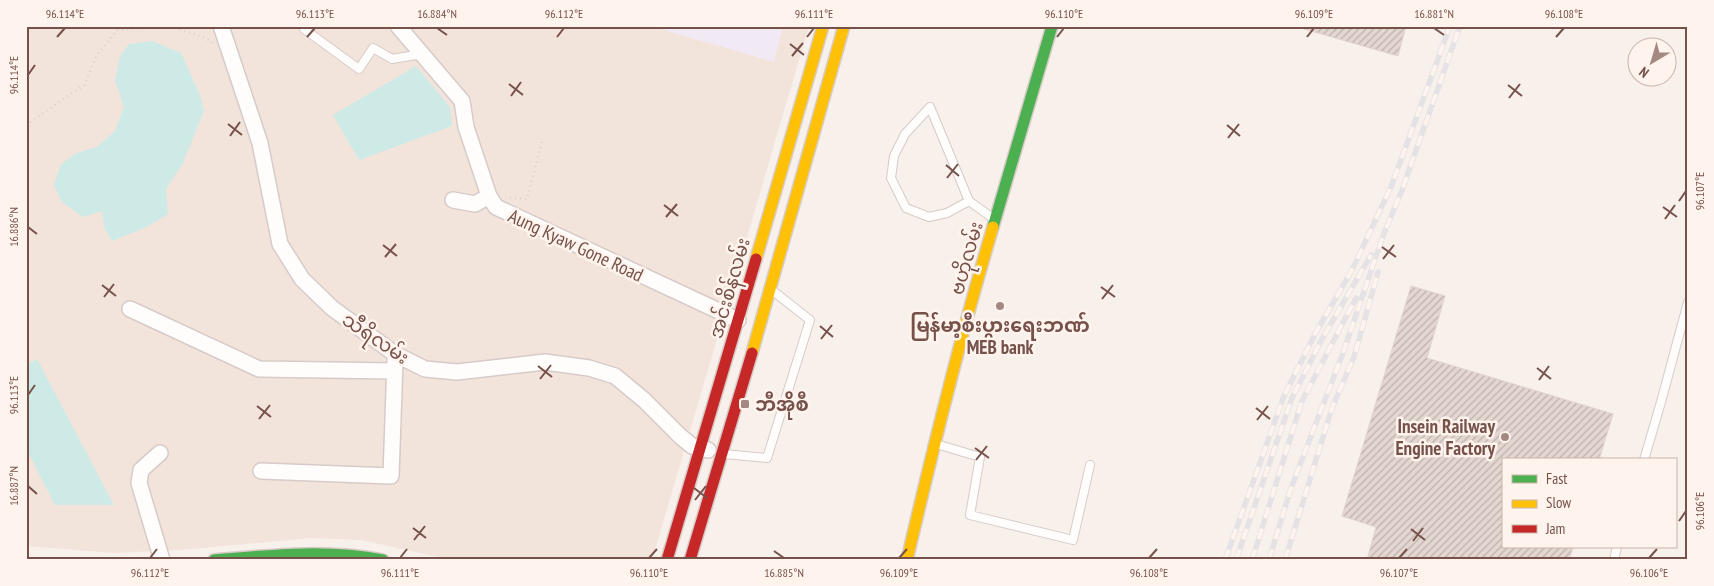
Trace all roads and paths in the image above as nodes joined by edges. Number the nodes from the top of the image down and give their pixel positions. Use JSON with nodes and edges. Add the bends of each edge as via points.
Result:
{"nodes":[{"id":1,"x":163,"y":26,"type":"edge"},
{"id":2,"x":170,"y":26,"type":"edge"},
{"id":3,"x":221,"y":26,"type":"edge"},
{"id":4,"x":304,"y":26,"type":"edge"},
{"id":5,"x":398,"y":26,"type":"edge"},
{"id":6,"x":823,"y":26,"type":"edge"},
{"id":7,"x":844,"y":26,"type":"edge"},
{"id":8,"x":1052,"y":26,"type":"edge"},
{"id":9,"x":815,"y":53,"type":"junction"},
{"id":10,"x":423,"y":54,"type":"junction"},
{"id":11,"x":231,"y":57,"type":"junction"},
{"id":12,"x":835,"y":59,"type":"junction"},
{"id":13,"x":26,"y":125,"type":"edge"},
{"id":14,"x":542,"y":141,"type":"dead end"},
{"id":15,"x":489,"y":196,"type":"junction"},
{"id":16,"x":527,"y":199,"type":"dead end"},
{"id":17,"x":453,"y":200,"type":"dead end"},
{"id":18,"x":970,"y":201,"type":"junction"},
{"id":19,"x":772,"y":203,"type":"junction"},
{"id":20,"x":794,"y":208,"type":"junction"},
{"id":21,"x":995,"y":220,"type":"junction"},
{"id":22,"x":771,"y":290,"type":"junction"},
{"id":23,"x":1688,"y":302,"type":"edge"},
{"id":24,"x":130,"y":308,"type":"dead end"},
{"id":25,"x":738,"y":320,"type":"junction"},
{"id":26,"x":395,"y":354,"type":"junction"},
{"id":27,"x":394,"y":371,"type":"junction"},
{"id":28,"x":935,"y":444,"type":"junction"},
{"id":29,"x":700,"y":447,"type":"junction"},
{"id":30,"x":160,"y":453,"type":"dead end"},
{"id":31,"x":722,"y":454,"type":"junction"},
{"id":32,"x":1645,"y":458,"type":"edge"},
{"id":33,"x":1090,"y":465,"type":"dead end"},
{"id":34,"x":261,"y":471,"type":"dead end"},
{"id":35,"x":1618,"y":548,"type":"edge"},
{"id":36,"x":162,"y":560,"type":"edge"},
{"id":37,"x":214,"y":560,"type":"edge"},
{"id":38,"x":383,"y":560,"type":"edge"},
{"id":39,"x":667,"y":560,"type":"edge"},
{"id":40,"x":690,"y":560,"type":"edge"},
{"id":41,"x":907,"y":560,"type":"edge"},
{"id":42,"x":1614,"y":560,"type":"edge"}],
"edges":[{"from":1,"to":13,"type":"path","via":[[117,30],[97,54],[84,86]]},
{"from":2,"to":11,"type":"path","via":[[206,38]]},
{"from":3,"to":11,"type":"street","name":"သီရိလမ်း"},
{"from":4,"to":10,"type":"lane","via":[[359,68],[373,48],[392,59]]},
{"from":5,"to":10,"type":"street","name":"Aung Kyaw Gone Road"},
{"from":6,"to":9,"type":"main road","name":"အင်းစိန်လမ်း"},
{"from":7,"to":12,"type":"main road"},
{"from":8,"to":21,"type":"main road","name":"ဗဟိုလမ်း"},
{"from":9,"to":12,"type":"main road"},
{"from":9,"to":19,"type":"main road","name":"အင်းစိန်လမ်း"},
{"from":10,"to":15,"type":"street","name":"Aung Kyaw Gone Road","via":[[462,101],[466,127]]},
{"from":11,"to":26,"type":"street","name":"သီရိလမ်း","via":[[260,143],[280,244],[302,279],[332,308]]},
{"from":12,"to":20,"type":"main road"},
{"from":14,"to":16,"type":"path"},
{"from":15,"to":17,"type":"street","via":[[475,204]]},
{"from":15,"to":25,"type":"street","name":"Aung Kyaw Gone Road","via":[[496,207]]},
{"from":18,"to":18,"type":"lane","via":[[929,218],[906,208],[891,178],[894,156],[905,134],[930,107]]},
{"from":18,"to":21,"type":"lane"},
{"from":19,"to":20,"type":"main road"},
{"from":19,"to":25,"type":"main road","name":"အင်းစိန်လမ်း"},
{"from":20,"to":22,"type":"main road"},
{"from":21,"to":28,"type":"main road","name":"ဗဟိုလမ်း"},
{"from":22,"to":31,"type":"main road"},
{"from":22,"to":31,"type":"lane","via":[[810,320],[767,458]]},
{"from":23,"to":32,"type":"lane"},
{"from":24,"to":27,"type":"street","via":[[259,369]]},
{"from":25,"to":29,"type":"main road","name":"အင်းစိန်လမ်း"},
{"from":26,"to":27,"type":"street"},
{"from":26,"to":29,"type":"street","name":"သီရိလမ်း","via":[[424,369],[457,372],[545,362],[589,368],[615,376],[680,436],[692,446]]},
{"from":27,"to":34,"type":"street","via":[[391,476]]},
{"from":28,"to":33,"type":"lane","via":[[980,456],[970,515],[1073,540]]},
{"from":28,"to":41,"type":"main road","name":"ဗဟိုလမ်း"},
{"from":29,"to":31,"type":"street","name":"သီရိလမ်း"},
{"from":29,"to":39,"type":"main road","name":"အင်းစိန်လမ်း"},
{"from":30,"to":36,"type":"street","via":[[140,470],[139,483]]},
{"from":31,"to":40,"type":"main road"},
{"from":35,"to":42,"type":"lane"},
{"from":37,"to":38,"type":"main road","via":[[315,552],[360,554]]}]}
